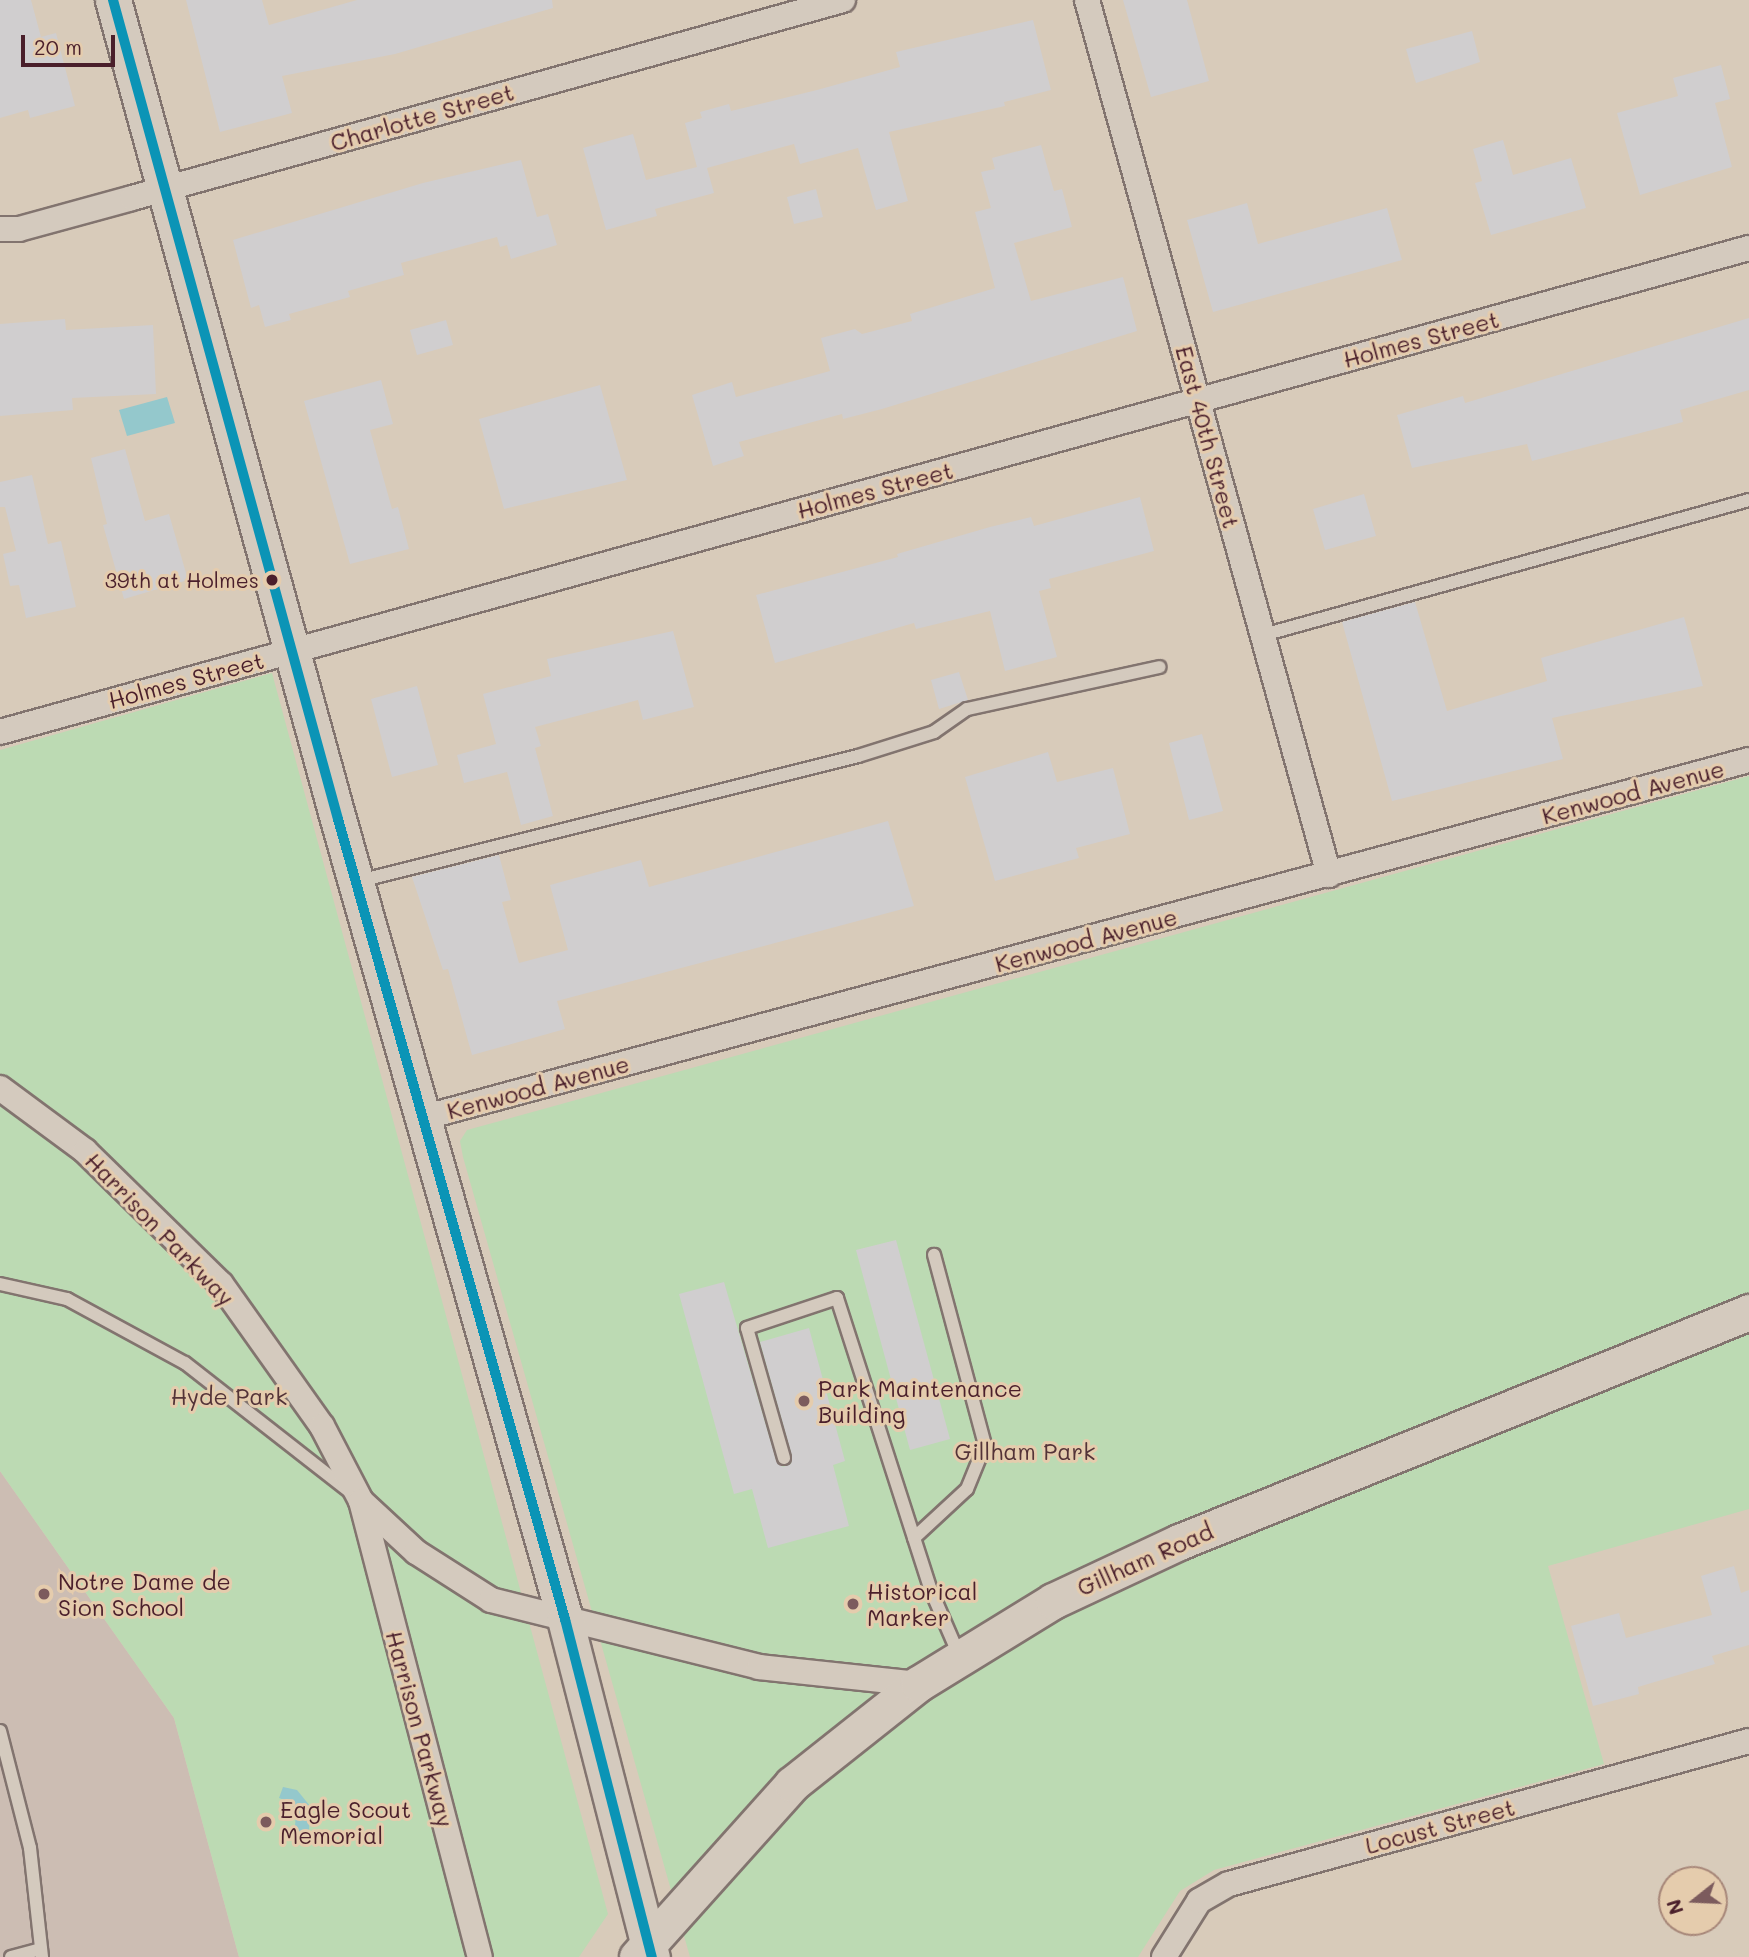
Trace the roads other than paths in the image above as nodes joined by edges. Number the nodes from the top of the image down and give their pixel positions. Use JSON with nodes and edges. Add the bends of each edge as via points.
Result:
{"nodes":[{"id":1,"x":113,"y":0,"type":"edge"},
{"id":2,"x":844,"y":0,"type":"edge"},
{"id":3,"x":1087,"y":0,"type":"edge"},
{"id":4,"x":165,"y":189,"type":"junction"},
{"id":5,"x":0,"y":229,"type":"edge"},
{"id":6,"x":1749,"y":248,"type":"edge"},
{"id":7,"x":1198,"y":400,"type":"junction"},
{"id":8,"x":1749,"y":500,"type":"edge"},
{"id":9,"x":1263,"y":635,"type":"junction"},
{"id":10,"x":291,"y":651,"type":"junction"},
{"id":11,"x":1159,"y":667,"type":"dead end"},
{"id":12,"x":0,"y":732,"type":"edge"},
{"id":13,"x":1749,"y":760,"type":"edge"},
{"id":14,"x":1329,"y":875,"type":"junction"},
{"id":15,"x":356,"y":882,"type":"junction"},
{"id":16,"x":0,"y":1088,"type":"edge"},
{"id":17,"x":422,"y":1118,"type":"junction"},
{"id":18,"x":934,"y":1255,"type":"dead end"},
{"id":19,"x":0,"y":1284,"type":"edge"},
{"id":20,"x":1749,"y":1312,"type":"edge"},
{"id":21,"x":784,"y":1458,"type":"dead end"},
{"id":22,"x":361,"y":1501,"type":"junction"},
{"id":23,"x":914,"y":1538,"type":"junction"},
{"id":24,"x":565,"y":1619,"type":"junction"},
{"id":25,"x":960,"y":1658,"type":"junction"},
{"id":26,"x":918,"y":1684,"type":"junction"},
{"id":27,"x":0,"y":1731,"type":"edge"},
{"id":28,"x":1749,"y":1741,"type":"edge"},
{"id":29,"x":646,"y":1952,"type":"edge"},
{"id":30,"x":41,"y":1953,"type":"edge"},
{"id":31,"x":11,"y":1957,"type":"edge"},
{"id":32,"x":480,"y":1957,"type":"edge"},
{"id":33,"x":1164,"y":1957,"type":"edge"}],
"edges":[{"from":1,"to":4,"type":"main road"},
{"from":2,"to":4,"type":"street","name":"Charlotte Street"},
{"from":3,"to":7,"type":"street","name":"East 40th Street"},
{"from":4,"to":5,"type":"street","name":"Charlotte Street","via":[[19,229]]},
{"from":4,"to":10,"type":"main road"},
{"from":6,"to":7,"type":"street","name":"Holmes Street"},
{"from":7,"to":9,"type":"street","name":"East 40th Street"},
{"from":7,"to":10,"type":"street","name":"Holmes Street"},
{"from":8,"to":9,"type":"lane"},
{"from":9,"to":14,"type":"street","name":"East 40th Street"},
{"from":10,"to":12,"type":"street","name":"Holmes Street"},
{"from":10,"to":15,"type":"main road"},
{"from":11,"to":15,"type":"lane","via":[[967,709],[934,732],[858,756]]},
{"from":13,"to":14,"type":"street","name":"Kenwood Avenue"},
{"from":14,"to":17,"type":"street","name":"Kenwood Avenue"},
{"from":15,"to":17,"type":"main road"},
{"from":16,"to":22,"type":"street","name":"Harrison Parkway","via":[[85,1151],[221,1284],[321,1426]]},
{"from":17,"to":24,"type":"main road"},
{"from":18,"to":23,"type":"lane","via":[[985,1445],[967,1489]]},
{"from":19,"to":22,"type":"lane","via":[[67,1298],[185,1363]]},
{"from":20,"to":25,"type":"main road","name":"Gillham Road","via":[[1179,1542],[1053,1601]]},
{"from":21,"to":23,"type":"lane","via":[[747,1328],[837,1298]]},
{"from":22,"to":24,"type":"street","name":"Harrison Parkway","via":[[416,1552],[466,1587],[491,1600]]},
{"from":22,"to":32,"type":"street","name":"Harrison Parkway"},
{"from":23,"to":25,"type":"lane"},
{"from":24,"to":26,"type":"street","name":"Harrison Parkway","via":[[759,1667]]},
{"from":24,"to":29,"type":"main road"},
{"from":25,"to":26,"type":"main road","name":"Gillham Road"},
{"from":26,"to":29,"type":"main road","name":"Gillham Road","via":[[792,1783]]},
{"from":27,"to":30,"type":"lane","via":[[30,1848]]},
{"from":28,"to":33,"type":"street","name":"Locust Street","via":[[1229,1884],[1199,1900]]},
{"from":30,"to":31,"type":"lane"}]}
